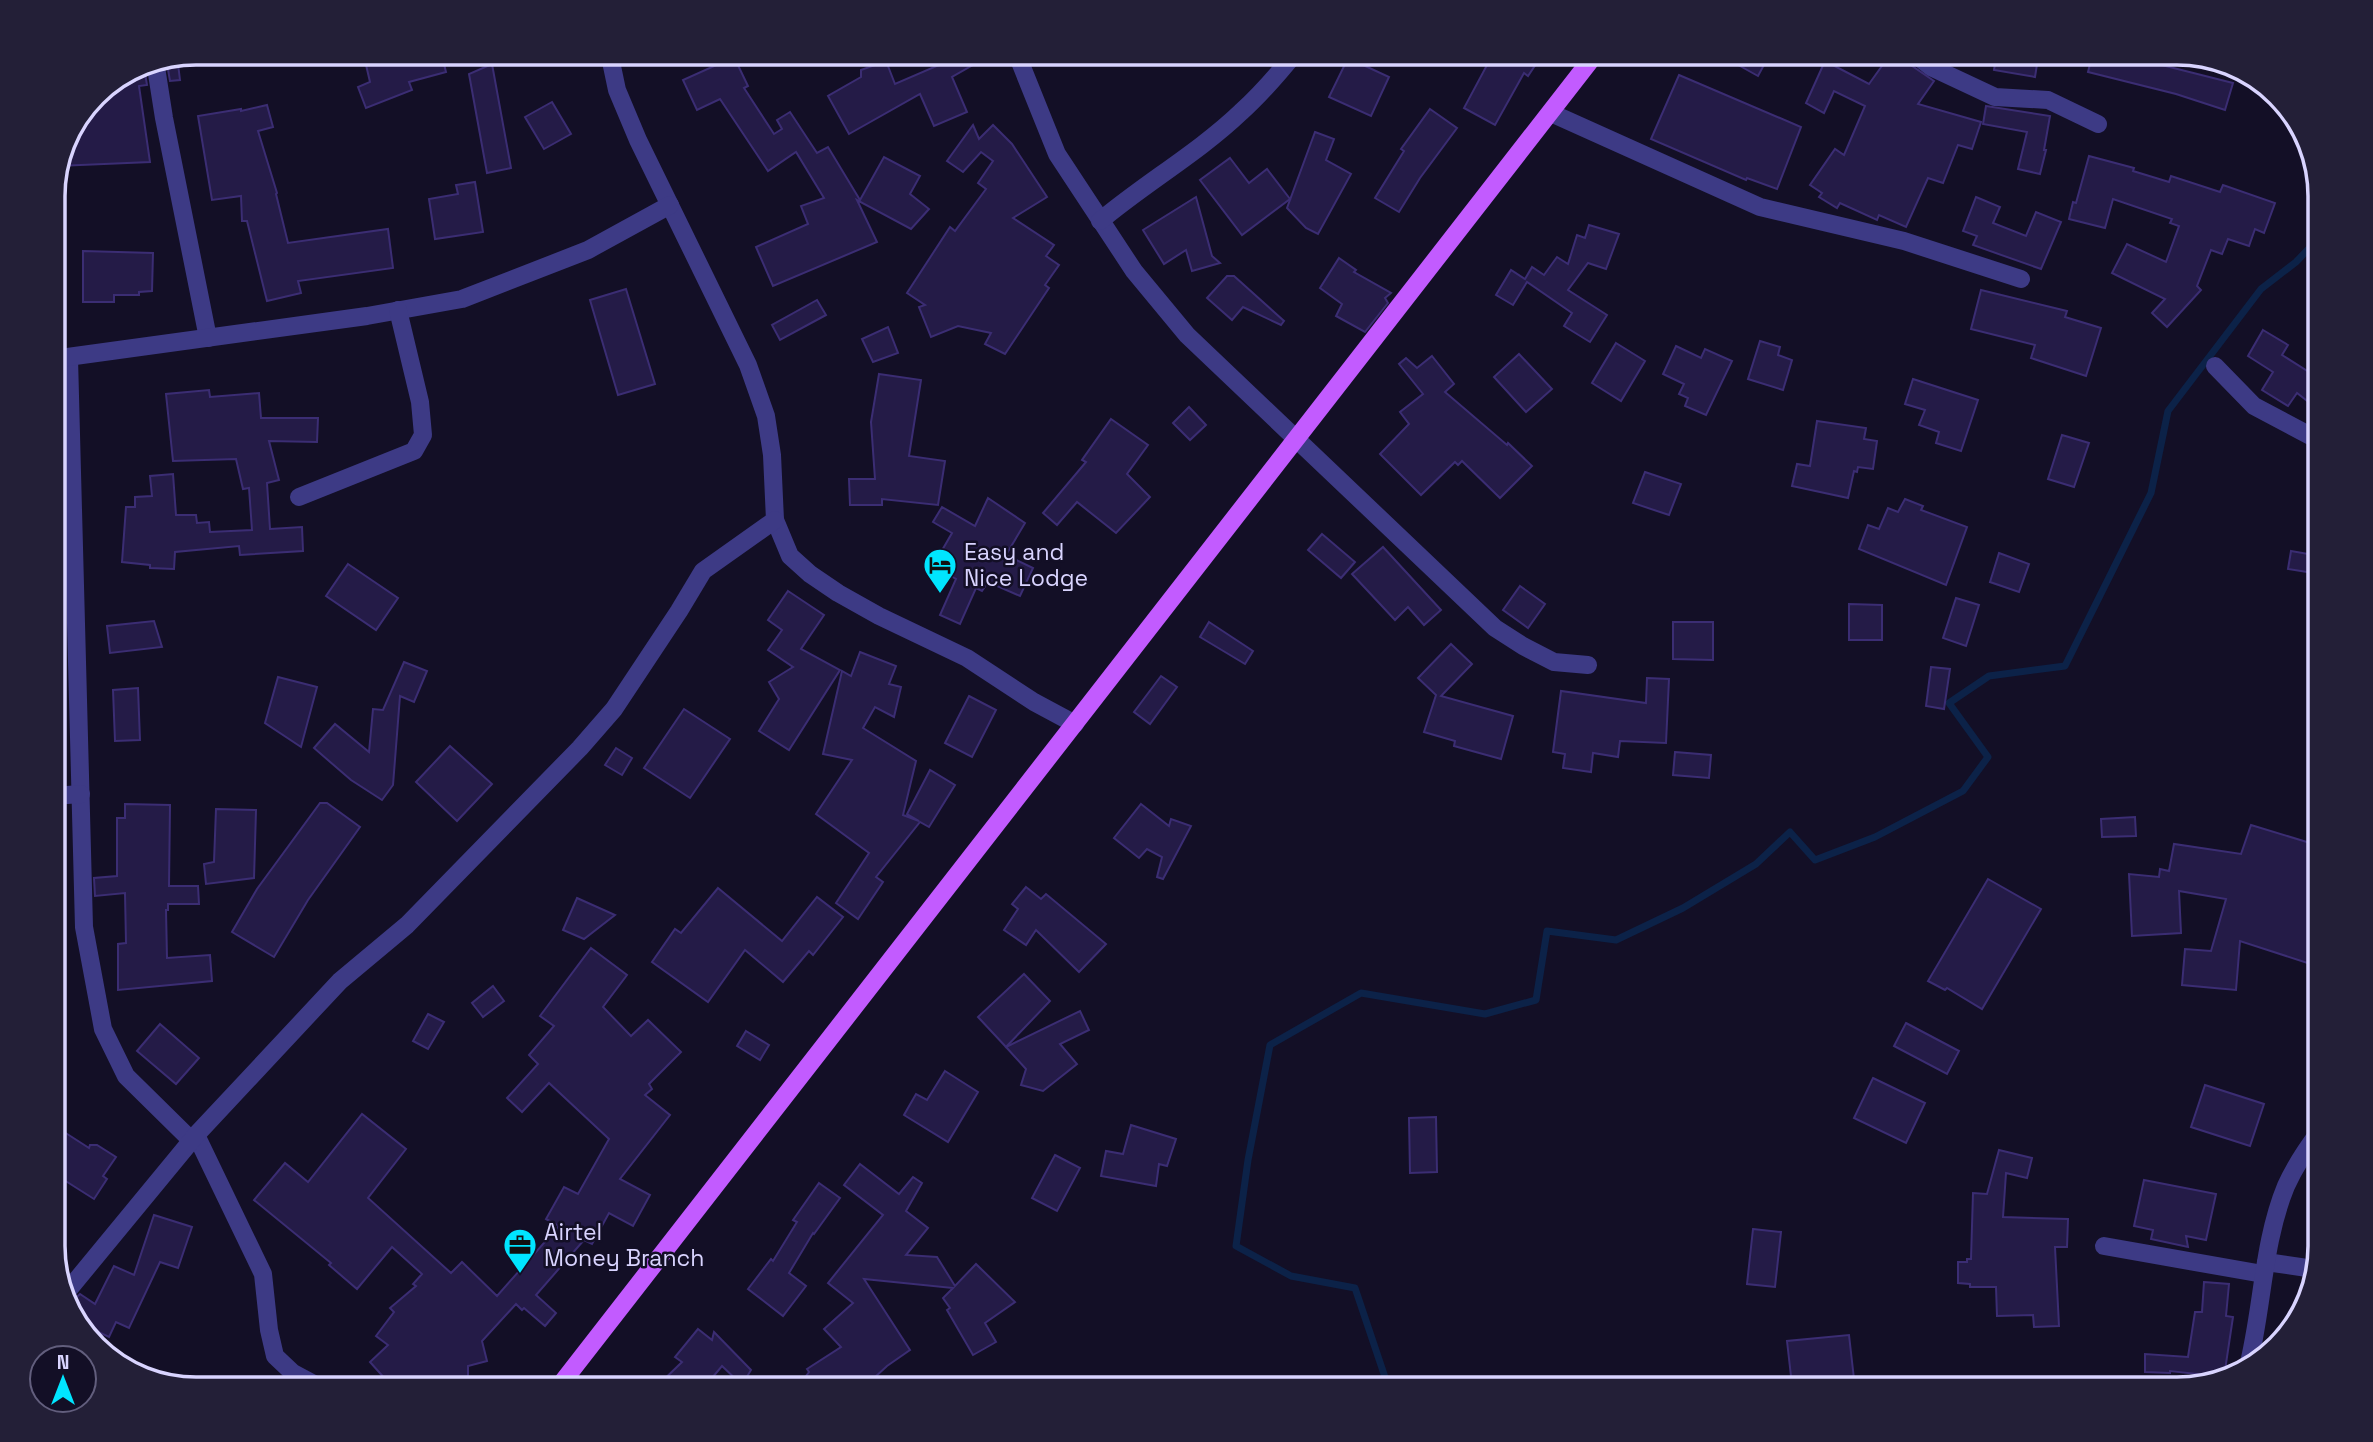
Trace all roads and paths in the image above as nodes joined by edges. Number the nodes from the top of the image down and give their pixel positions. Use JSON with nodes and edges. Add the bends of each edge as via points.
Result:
{"nodes":[{"id":1,"x":612,"y":65,"type":"edge"},
{"id":2,"x":1021,"y":65,"type":"edge"},
{"id":3,"x":1284,"y":65,"type":"edge"},
{"id":4,"x":1587,"y":65,"type":"edge"},
{"id":5,"x":1928,"y":65,"type":"edge"},
{"id":6,"x":157,"y":71,"type":"edge"},
{"id":7,"x":1551,"y":113,"type":"junction"},
{"id":8,"x":2098,"y":124,"type":"dead end"},
{"id":9,"x":670,"y":205,"type":"junction"},
{"id":10,"x":1100,"y":221,"type":"junction"},
{"id":11,"x":2021,"y":279,"type":"dead end"},
{"id":12,"x":398,"y":310,"type":"junction"},
{"id":13,"x":208,"y":338,"type":"junction"},
{"id":14,"x":65,"y":357,"type":"edge"},
{"id":15,"x":2215,"y":366,"type":"dead end"},
{"id":16,"x":2308,"y":435,"type":"edge"},
{"id":17,"x":1298,"y":439,"type":"junction"},
{"id":18,"x":65,"y":445,"type":"edge"},
{"id":19,"x":299,"y":497,"type":"dead end"},
{"id":20,"x":775,"y":520,"type":"junction"},
{"id":21,"x":1588,"y":665,"type":"dead end"},
{"id":22,"x":1075,"y":724,"type":"junction"},
{"id":23,"x":81,"y":794,"type":"junction"},
{"id":24,"x":65,"y":795,"type":"edge"},
{"id":25,"x":194,"y":1138,"type":"junction"},
{"id":26,"x":2308,"y":1147,"type":"edge"},
{"id":27,"x":2104,"y":1246,"type":"dead end"},
{"id":28,"x":2264,"y":1268,"type":"junction"},
{"id":29,"x":2306,"y":1269,"type":"edge"},
{"id":30,"x":71,"y":1286,"type":"edge"},
{"id":31,"x":2250,"y":1355,"type":"edge"},
{"id":32,"x":300,"y":1377,"type":"edge"},
{"id":33,"x":567,"y":1377,"type":"edge"}],
"edges":[{"from":1,"to":9,"type":"street","via":[[617,90]]},
{"from":2,"to":10,"type":"street","via":[[1057,154]]},
{"from":3,"to":10,"type":"street","via":[[1240,113]]},
{"from":4,"to":7,"type":"main road"},
{"from":5,"to":8,"type":"street","via":[[1995,97],[2048,100]]},
{"from":6,"to":13,"type":"street"},
{"from":7,"to":11,"type":"street","via":[[1760,208],[1905,241]]},
{"from":7,"to":17,"type":"main road"},
{"from":9,"to":12,"type":"street","via":[[588,250],[462,299]]},
{"from":9,"to":20,"type":"street","via":[[737,341],[766,416]]},
{"from":10,"to":17,"type":"street","via":[[1133,271],[1187,335]]},
{"from":12,"to":13,"type":"street"},
{"from":12,"to":19,"type":"street","via":[[420,402],[423,435],[414,451]]},
{"from":13,"to":14,"type":"street"},
{"from":15,"to":16,"type":"street","via":[[2254,406]]},
{"from":17,"to":21,"type":"street","via":[[1495,628],[1554,662]]},
{"from":17,"to":22,"type":"main road"},
{"from":18,"to":23,"type":"street"},
{"from":20,"to":22,"type":"street","via":[[790,556],[810,574],[878,616],[967,658]]},
{"from":20,"to":25,"type":"street","via":[[704,571],[614,709],[580,748],[407,925],[341,981]]},
{"from":22,"to":33,"type":"main road"},
{"from":23,"to":24,"type":"street"},
{"from":23,"to":25,"type":"street","via":[[84,927],[103,1029],[126,1076]]},
{"from":25,"to":30,"type":"street"},
{"from":25,"to":32,"type":"street","via":[[263,1274],[275,1356]]},
{"from":26,"to":28,"type":"street","via":[[2286,1186]]},
{"from":27,"to":28,"type":"street"},
{"from":28,"to":29,"type":"street"},
{"from":28,"to":31,"type":"street"}]}
